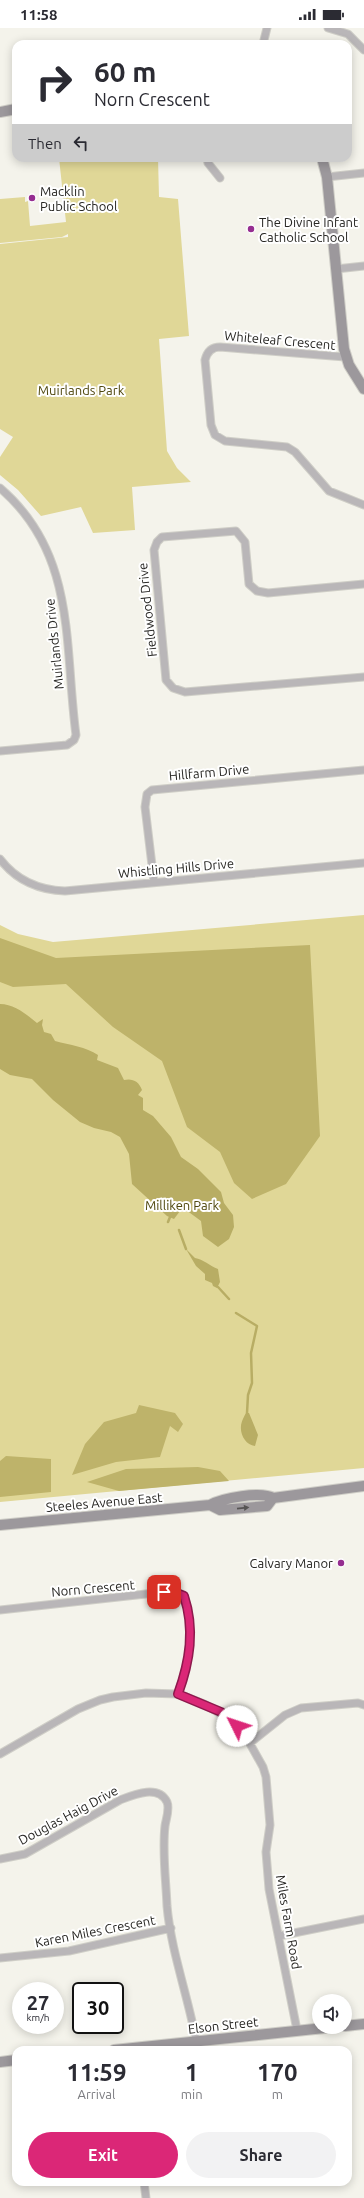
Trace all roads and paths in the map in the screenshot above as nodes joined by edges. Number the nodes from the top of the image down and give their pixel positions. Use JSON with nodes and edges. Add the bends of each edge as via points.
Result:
{"nodes":[{"id":1,"x":267,"y":28,"type":"edge"},
{"id":2,"x":328,"y":28,"type":"edge"},
{"id":3,"x":350,"y":31,"type":"edge"},
{"id":4,"x":264,"y":40,"type":"edge"},
{"id":5,"x":364,"y":50,"type":"edge"},
{"id":6,"x":12,"y":110,"type":"edge"},
{"id":7,"x":0,"y":112,"type":"edge"},
{"id":8,"x":208,"y":162,"type":"edge"},
{"id":9,"x":323,"y":162,"type":"edge"},
{"id":10,"x":364,"y":173,"type":"edge"},
{"id":11,"x":327,"y":177,"type":"junction"},
{"id":12,"x":220,"y":178,"type":"dead end"},
{"id":13,"x":364,"y":266,"type":"edge"},
{"id":14,"x":336,"y":269,"type":"junction"},
{"id":15,"x":345,"y":357,"type":"junction"},
{"id":16,"x":364,"y":389,"type":"edge"},
{"id":17,"x":0,"y":488,"type":"edge"},
{"id":18,"x":364,"y":504,"type":"edge"},
{"id":19,"x":364,"y":584,"type":"edge"},
{"id":20,"x":364,"y":677,"type":"edge"},
{"id":21,"x":0,"y":751,"type":"edge"},
{"id":22,"x":364,"y":770,"type":"edge"},
{"id":23,"x":0,"y":859,"type":"edge"},
{"id":24,"x":364,"y":863,"type":"edge"},
{"id":25,"x":154,"y":882,"type":"junction"},
{"id":26,"x":364,"y":1486,"type":"edge"},
{"id":27,"x":0,"y":1525,"type":"edge"},
{"id":28,"x":0,"y":1610,"type":"edge"},
{"id":29,"x":178,"y":1694,"type":"junction"},
{"id":30,"x":364,"y":1705,"type":"edge"},
{"id":31,"x":250,"y":1743,"type":"junction"},
{"id":32,"x":0,"y":1754,"type":"edge"},
{"id":33,"x":0,"y":1859,"type":"edge"},
{"id":34,"x":364,"y":1919,"type":"edge"},
{"id":35,"x":170,"y":1928,"type":"junction"},
{"id":36,"x":279,"y":1936,"type":"junction"},
{"id":37,"x":0,"y":1958,"type":"edge"},
{"id":38,"x":364,"y":2024,"type":"edge"},
{"id":39,"x":352,"y":2025,"type":"edge"},
{"id":40,"x":312,"y":2029,"type":"edge"},
{"id":41,"x":297,"y":2030,"type":"junction"},
{"id":42,"x":196,"y":2040,"type":"junction"},
{"id":43,"x":153,"y":2046,"type":"edge"},
{"id":44,"x":12,"y":2060,"type":"edge"},
{"id":45,"x":0,"y":2062,"type":"edge"},
{"id":46,"x":144,"y":2186,"type":"edge"},
{"id":47,"x":146,"y":2198,"type":"edge"}],
"edges":[{"from":1,"to":4,"type":"street"},
{"from":2,"to":3,"type":"street"},
{"from":3,"to":5,"type":"street"},
{"from":6,"to":7,"type":"street"},
{"from":8,"to":12,"type":"street"},
{"from":9,"to":11,"type":"street"},
{"from":10,"to":11,"type":"street"},
{"from":11,"to":14,"type":"street"},
{"from":13,"to":14,"type":"street"},
{"from":14,"to":15,"type":"street"},
{"from":15,"to":16,"type":"street"},
{"from":15,"to":18,"type":"street","name":"Whiteleaf Crescent","via":[[213,348],[205,360],[211,425],[215,436],[226,441],[287,447],[295,452],[329,491]]},
{"from":17,"to":21,"type":"street","name":"Muirlands Drive","via":[[17,504],[36,529],[45,543],[58,578],[76,736],[67,745]]},
{"from":19,"to":20,"type":"street","name":"Fieldwood Drive","via":[[268,593],[257,591],[249,584],[245,542],[236,531],[162,537],[154,550],[166,680],[176,690],[185,692]]},
{"from":22,"to":25,"type":"street","name":"Hillfarm Drive","via":[[152,790],[147,794],[145,807]]},
{"from":23,"to":25,"type":"street","name":"Whistling Hills Drive","via":[[22,879],[48,890],[65,891]]},
{"from":24,"to":25,"type":"street","name":"Whistling Hills Drive"},
{"from":26,"to":27,"type":"street","name":"Steeles Avenue East","via":[[274,1498],[267,1494],[220,1500],[210,1505]]},
{"from":28,"to":29,"type":"street","name":"Norn Crescent","via":[[164,1592],[184,1596],[188,1608],[190,1644],[189,1659]]},
{"from":29,"to":31,"type":"street","name":"Miles Farm Road","via":[[221,1712],[244,1733]]},
{"from":29,"to":32,"type":"street","name":"Miles Farm Road","via":[[146,1693],[100,1700],[67,1715]]},
{"from":30,"to":31,"type":"street","via":[[301,1708],[285,1715]]},
{"from":31,"to":36,"type":"street","name":"Miles Farm Road","via":[[263,1767],[268,1789],[270,1824],[266,1852],[273,1912]]},
{"from":33,"to":35,"type":"street","name":"Douglas Haig Drive","via":[[25,1854],[136,1793],[159,1794],[167,1803],[168,1810],[164,1834]]},
{"from":34,"to":36,"type":"street"},
{"from":35,"to":37,"type":"street","name":"Karen Miles Crescent","via":[[69,1951]]},
{"from":35,"to":42,"type":"street","name":"Douglas Haig Drive"},
{"from":36,"to":41,"type":"street","name":"Miles Farm Road"},
{"from":38,"to":39,"type":"street"},
{"from":40,"to":41,"type":"street","name":"Elson Street"},
{"from":41,"to":42,"type":"street","name":"Elson Street"},
{"from":42,"to":43,"type":"street","name":"Elson Street"},
{"from":44,"to":45,"type":"street"},
{"from":46,"to":47,"type":"street"}]}
